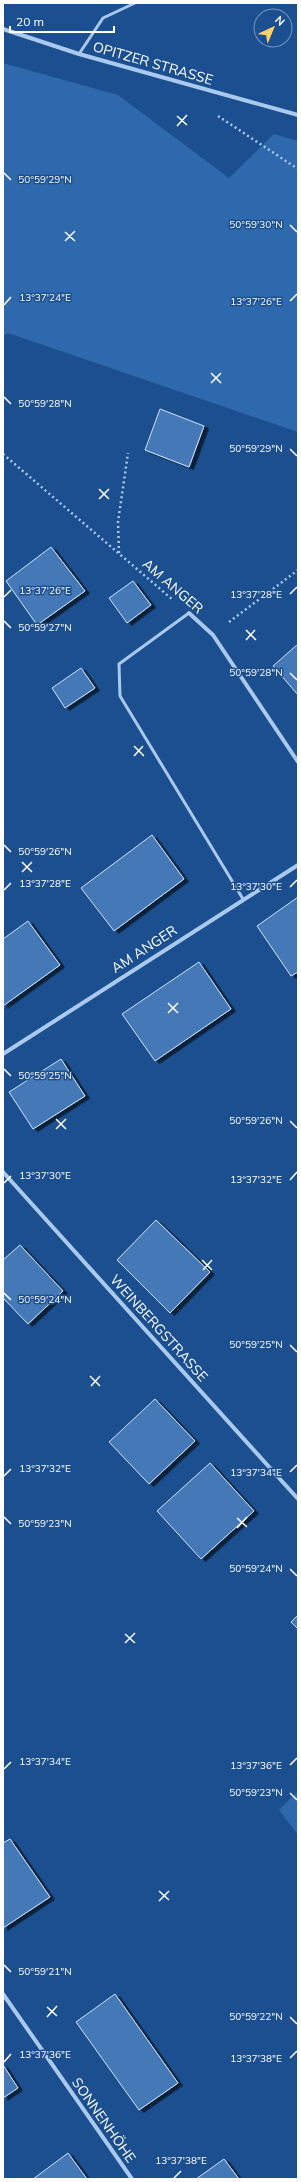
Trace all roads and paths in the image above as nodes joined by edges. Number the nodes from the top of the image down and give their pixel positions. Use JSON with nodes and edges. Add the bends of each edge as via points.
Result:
{"nodes":[{"id":1,"x":135,"y":3,"type":"edge"},
{"id":2,"x":3,"y":29,"type":"edge"},
{"id":3,"x":79,"y":54,"type":"junction"},
{"id":4,"x":215,"y":114,"type":"dead end"},
{"id":5,"x":298,"y":115,"type":"edge"},
{"id":6,"x":298,"y":169,"type":"edge"},
{"id":7,"x":128,"y":453,"type":"dead end"},
{"id":8,"x":3,"y":454,"type":"edge"},
{"id":9,"x":119,"y":553,"type":"junction"},
{"id":10,"x":298,"y":570,"type":"edge"},
{"id":11,"x":189,"y":613,"type":"junction"},
{"id":12,"x":213,"y":635,"type":"junction"},
{"id":13,"x":298,"y":762,"type":"edge"},
{"id":14,"x":298,"y":864,"type":"edge"},
{"id":15,"x":243,"y":899,"type":"junction"},
{"id":16,"x":3,"y":1054,"type":"edge"},
{"id":17,"x":3,"y":1172,"type":"edge"},
{"id":18,"x":298,"y":1499,"type":"edge"},
{"id":19,"x":3,"y":1994,"type":"edge"},
{"id":20,"x":132,"y":2179,"type":"edge"}],
"edges":[{"from":1,"to":3,"type":"lane","via":[[103,18]]},
{"from":2,"to":3,"type":"street","name":"OPITZER STRASSE"},
{"from":3,"to":5,"type":"street","name":"OPITZER STRASSE"},
{"from":4,"to":6,"type":"path"},
{"from":7,"to":9,"type":"path","via":[[118,522]]},
{"from":8,"to":9,"type":"path","name":"AM ANGER"},
{"from":9,"to":11,"type":"path","name":"AM ANGER"},
{"from":10,"to":12,"type":"path"},
{"from":11,"to":12,"type":"street","name":"AM ANGER"},
{"from":11,"to":15,"type":"lane","via":[[119,664],[120,696]]},
{"from":12,"to":13,"type":"street","name":"AM ANGER"},
{"from":14,"to":15,"type":"street","name":"AM ANGER"},
{"from":15,"to":16,"type":"street","name":"AM ANGER"},
{"from":17,"to":18,"type":"street","name":"WEINBERGSTRASSE"},
{"from":19,"to":20,"type":"street","name":"SONNENHÖHE"}]}
